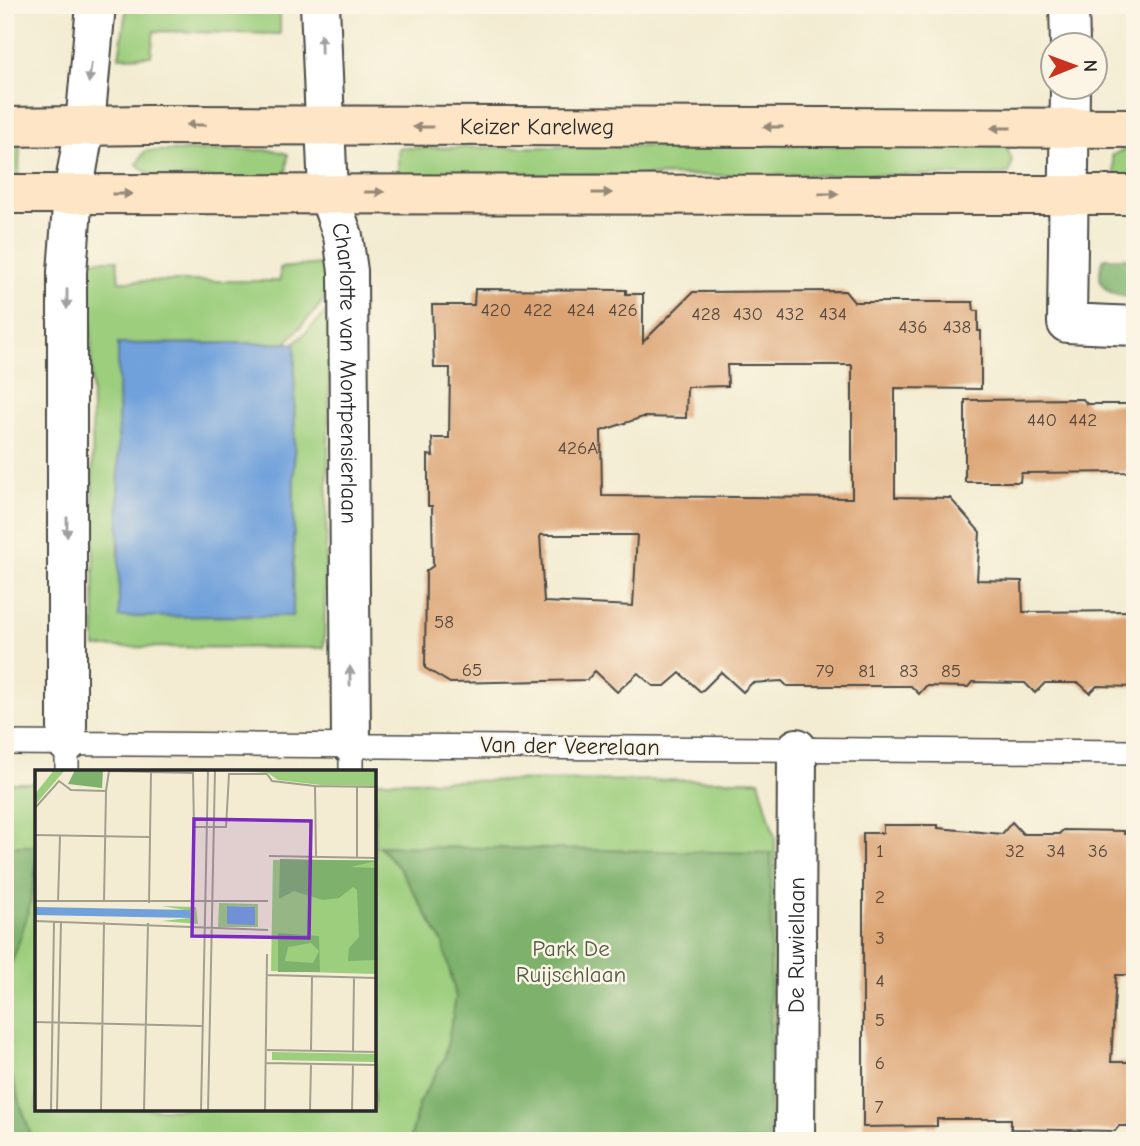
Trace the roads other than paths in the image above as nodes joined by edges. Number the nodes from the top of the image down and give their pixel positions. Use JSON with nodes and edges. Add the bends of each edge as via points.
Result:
{"nodes":[{"id":1,"x":96,"y":5,"type":"edge"},
{"id":2,"x":320,"y":5,"type":"edge"},
{"id":3,"x":1069,"y":5,"type":"edge"},
{"id":4,"x":1070,"y":32,"type":"edge"},
{"id":5,"x":1070,"y":102,"type":"edge"},
{"id":6,"x":85,"y":125,"type":"junction"},
{"id":7,"x":326,"y":125,"type":"junction"},
{"id":8,"x":5,"y":127,"type":"edge"},
{"id":9,"x":1069,"y":128,"type":"junction"},
{"id":10,"x":1135,"y":128,"type":"edge"},
{"id":11,"x":328,"y":192,"type":"junction"},
{"id":12,"x":5,"y":194,"type":"edge"},
{"id":13,"x":73,"y":194,"type":"junction"},
{"id":14,"x":1067,"y":195,"type":"junction"},
{"id":15,"x":1135,"y":195,"type":"edge"},
{"id":16,"x":1135,"y":326,"type":"edge"},
{"id":17,"x":5,"y":744,"type":"edge"},
{"id":18,"x":797,"y":748,"type":"junction"},
{"id":19,"x":1135,"y":752,"type":"edge"},
{"id":20,"x":67,"y":757,"type":"edge"},
{"id":21,"x":351,"y":758,"type":"edge"},
{"id":22,"x":795,"y":1141,"type":"edge"}],
"edges":[{"from":1,"to":6,"type":"street","one_way":true},
{"from":7,"to":2,"type":"street","name":"Charlotte van Montpensierlaan","one_way":true},
{"from":3,"to":4,"type":"street"},
{"from":5,"to":9,"type":"street"},
{"from":7,"to":6,"type":"main road","name":"Keizer Karelweg","one_way":true},
{"from":6,"to":8,"type":"main road","name":"Keizer Karelweg"},
{"from":6,"to":13,"type":"street"},
{"from":9,"to":7,"type":"main road","name":"Keizer Karelweg","one_way":true},
{"from":7,"to":11,"type":"street","name":"Charlotte van Montpensierlaan"},
{"from":9,"to":10,"type":"main road","name":"Keizer Karelweg"},
{"from":9,"to":14,"type":"street"},
{"from":13,"to":11,"type":"main road","one_way":true},
{"from":11,"to":14,"type":"main road","one_way":true},
{"from":21,"to":11,"type":"street","name":"Charlotte van Montpensierlaan","one_way":true,"via":[[348,271],[343,236]]},
{"from":12,"to":13,"type":"main road"},
{"from":13,"to":20,"type":"street","one_way":true,"via":[[67,272]]},
{"from":14,"to":15,"type":"main road"},
{"from":14,"to":16,"type":"street","via":[[1067,323]]},
{"from":17,"to":20,"type":"lane","name":"Van der Veerelaan"},
{"from":18,"to":19,"type":"lane","name":"Van der Veerelaan"},
{"from":18,"to":21,"type":"lane","name":"Van der Veerelaan"},
{"from":18,"to":22,"type":"street","name":"De Ruwiellaan"},
{"from":20,"to":21,"type":"lane","name":"Van der Veerelaan"}]}
